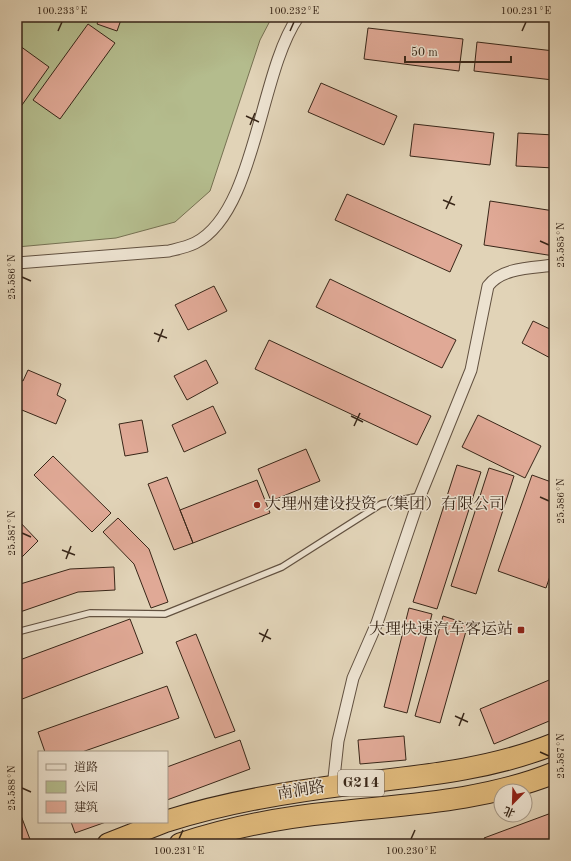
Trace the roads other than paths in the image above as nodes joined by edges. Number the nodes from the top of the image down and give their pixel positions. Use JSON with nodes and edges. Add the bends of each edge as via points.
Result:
{"nodes":[{"id":1,"x":298,"y":17,"type":"edge"},
{"id":2,"x":17,"y":263,"type":"edge"},
{"id":3,"x":554,"y":265,"type":"edge"},
{"id":4,"x":420,"y":496,"type":"junction"},
{"id":5,"x":17,"y":632,"type":"edge"},
{"id":6,"x":554,"y":744,"type":"edge"},
{"id":7,"x":554,"y":773,"type":"edge"},
{"id":8,"x":333,"y":786,"type":"junction"},
{"id":9,"x":335,"y":812,"type":"junction"},
{"id":10,"x":168,"y":821,"type":"edge"},
{"id":11,"x":161,"y":823,"type":"edge"},
{"id":12,"x":108,"y":844,"type":"edge"},
{"id":13,"x":180,"y":844,"type":"edge"}],
"edges":[{"from":1,"to":2,"type":"street","via":[[280,52],[253,145],[238,186],[224,215],[203,238],[169,251]]},
{"from":3,"to":4,"type":"street","via":[[506,273],[496,277],[488,286],[471,370]]},
{"from":4,"to":5,"type":"lane","via":[[381,504],[282,567],[165,614],[90,613]]},
{"from":4,"to":8,"type":"street","via":[[377,623],[353,678],[338,741]]},
{"from":6,"to":8,"type":"highway","name":"南涧路","number":"G214","via":[[464,770]]},
{"from":7,"to":9,"type":"highway","name":"南涧路","number":"G214","via":[[514,786],[454,800]]},
{"from":8,"to":9,"type":"highway"},
{"from":8,"to":10,"type":"highway","name":"南涧路","number":"G214","via":[[235,802]]},
{"from":9,"to":13,"type":"highway","name":"南涧路","number":"G214","via":[[254,823]]},
{"from":11,"to":12,"type":"highway"}]}
